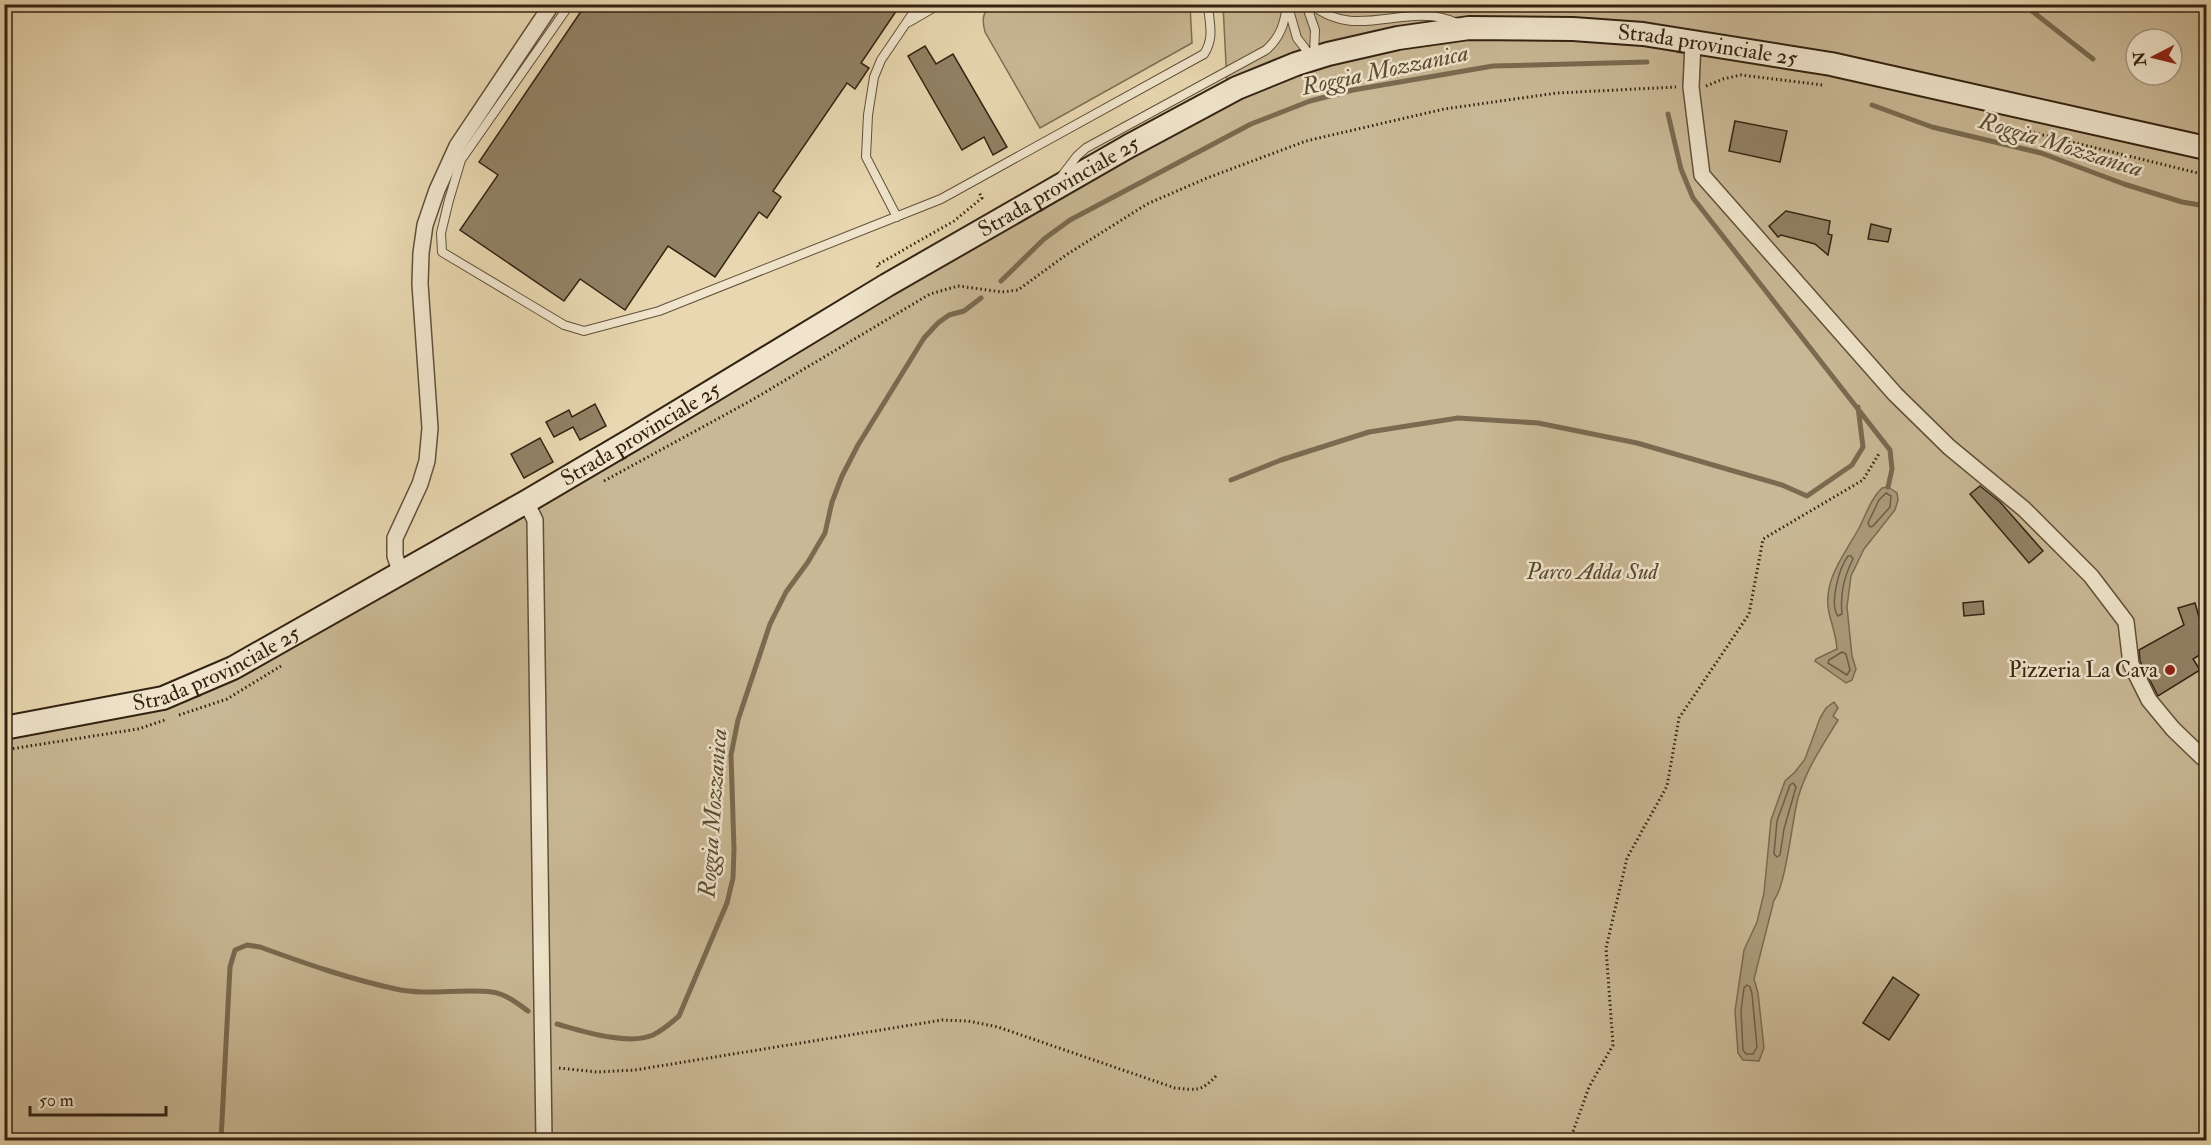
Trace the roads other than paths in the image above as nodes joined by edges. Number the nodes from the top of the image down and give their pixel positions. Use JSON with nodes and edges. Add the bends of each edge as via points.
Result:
{"nodes":[{"id":1,"x":552,"y":4,"type":"edge"},
{"id":2,"x":570,"y":4,"type":"edge"},
{"id":3,"x":919,"y":4,"type":"edge"},
{"id":4,"x":940,"y":4,"type":"edge"},
{"id":5,"x":1208,"y":4,"type":"edge"},
{"id":6,"x":1287,"y":4,"type":"edge"},
{"id":7,"x":1309,"y":4,"type":"edge"},
{"id":8,"x":906,"y":24,"type":"junction"},
{"id":9,"x":1469,"y":28,"type":"junction"},
{"id":10,"x":1693,"y":43,"type":"junction"},
{"id":11,"x":1313,"y":58,"type":"junction"},
{"id":12,"x":2206,"y":148,"type":"edge"},
{"id":13,"x":1054,"y":190,"type":"junction"},
{"id":14,"x":897,"y":217,"type":"junction"},
{"id":15,"x":526,"y":502,"type":"junction"},
{"id":16,"x":401,"y":574,"type":"junction"},
{"id":17,"x":4,"y":728,"type":"edge"},
{"id":18,"x":2202,"y":757,"type":"dead end"},
{"id":19,"x":544,"y":1140,"type":"edge"}],
"edges":[{"from":1,"to":16,"type":"street","via":[[457,146],[424,225],[420,284],[430,428],[425,469],[395,538]]},
{"from":2,"to":14,"type":"lane","via":[[461,160],[441,233],[442,252],[564,325],[584,331],[659,311]]},
{"from":3,"to":8,"type":"lane"},
{"from":4,"to":8,"type":"lane"},
{"from":5,"to":14,"type":"lane","via":[[1211,36],[1204,54],[941,200]]},
{"from":6,"to":11,"type":"lane","via":[[1297,38]]},
{"from":6,"to":13,"type":"lane","via":[[1283,26],[1266,50],[1086,148],[1068,166]]},
{"from":7,"to":9,"type":"lane","via":[[1326,16],[1354,23],[1421,15]]},
{"from":7,"to":11,"type":"lane","via":[[1315,30]]},
{"from":8,"to":14,"type":"lane","via":[[874,77],[866,157]]},
{"from":9,"to":10,"type":"street","name":"Strada provinciale 25","via":[[1607,30]]},
{"from":9,"to":11,"type":"street","name":"Strada provinciale 25","via":[[1398,38]]},
{"from":10,"to":12,"type":"street","name":"Strada provinciale 25","via":[[1831,64]]},
{"from":10,"to":18,"type":"street","via":[[1691,87],[1702,175],[1894,394],[1949,447],[2024,508],[2091,576],[2126,622],[2131,664],[2149,700]]},
{"from":11,"to":13,"type":"street","name":"Strada provinciale 25","via":[[1209,102]]},
{"from":13,"to":15,"type":"street","name":"Strada provinciale 25","via":[[887,285]]},
{"from":15,"to":16,"type":"street","name":"Strada provinciale 25"},
{"from":15,"to":19,"type":"street","via":[[535,519]]},
{"from":16,"to":17,"type":"street","name":"Strada provinciale 25","via":[[233,668],[163,698]]}]}
